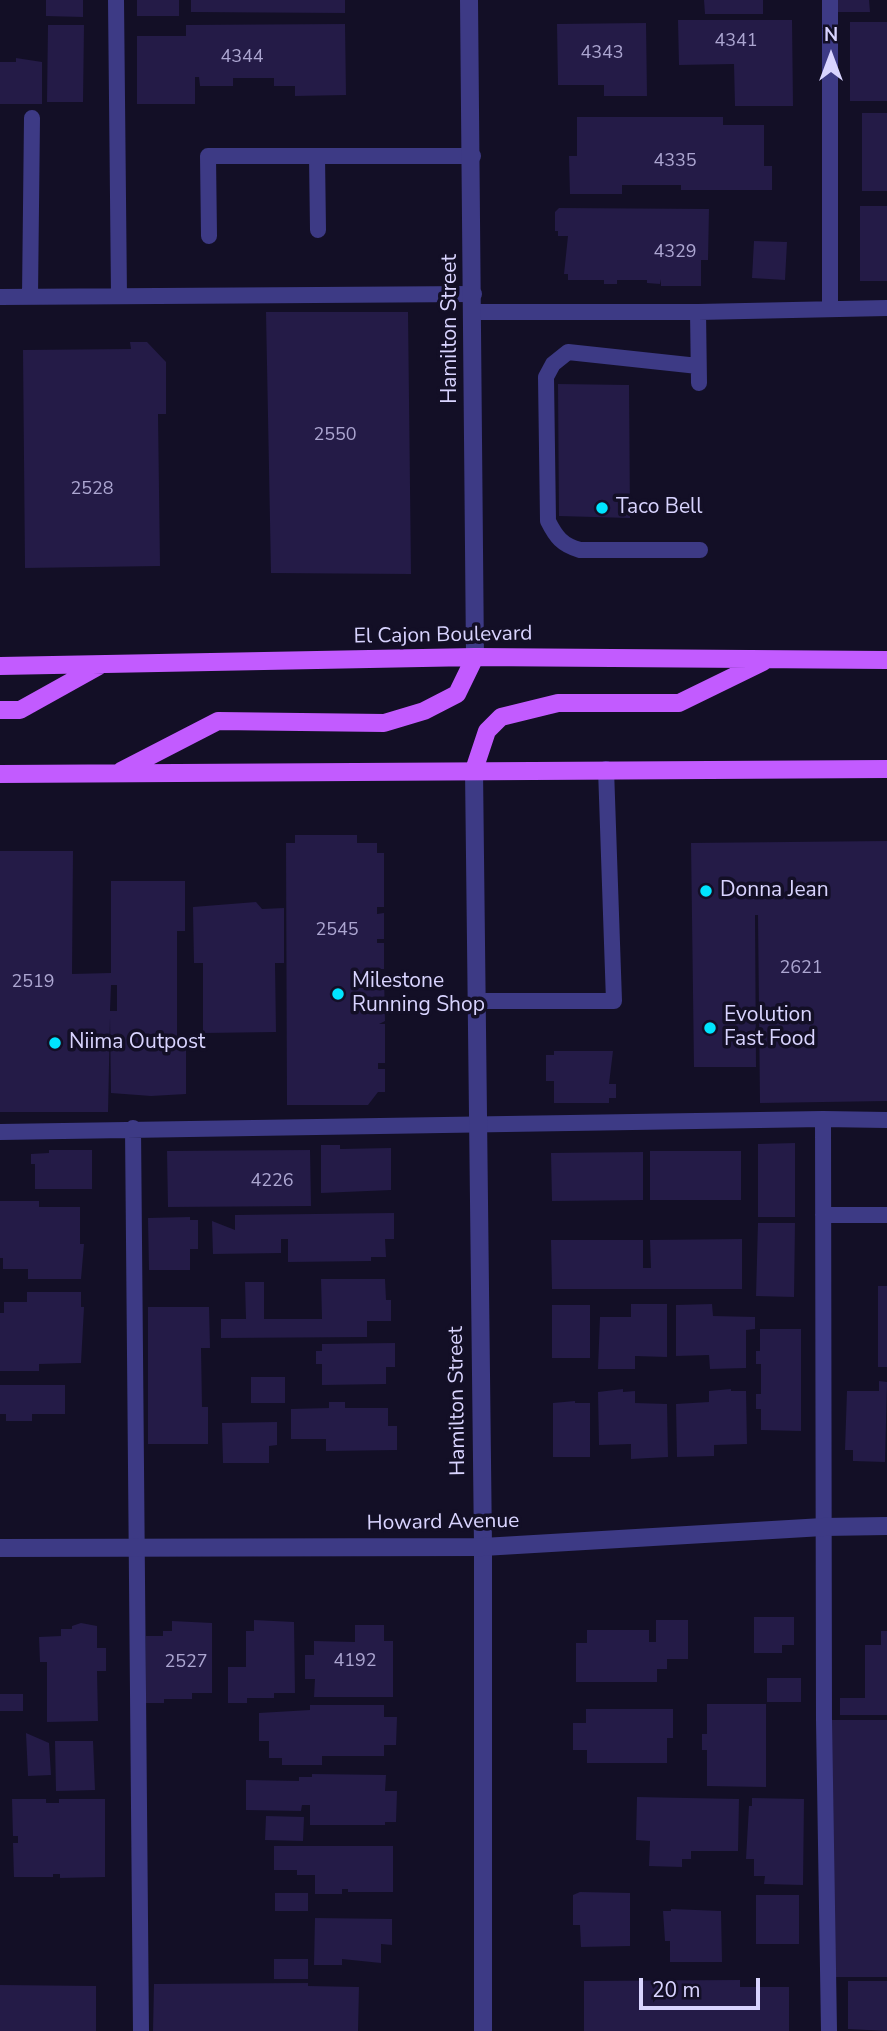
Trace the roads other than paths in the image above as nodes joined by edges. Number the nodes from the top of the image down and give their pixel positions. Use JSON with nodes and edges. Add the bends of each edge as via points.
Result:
{"nodes":[{"id":1,"x":116,"y":0,"type":"edge"},
{"id":2,"x":469,"y":0,"type":"edge"},
{"id":3,"x":830,"y":0,"type":"edge"},
{"id":4,"x":32,"y":118,"type":"dead end"},
{"id":5,"x":317,"y":156,"type":"junction"},
{"id":6,"x":473,"y":156,"type":"junction"},
{"id":7,"x":318,"y":230,"type":"dead end"},
{"id":8,"x":209,"y":236,"type":"dead end"},
{"id":9,"x":30,"y":296,"type":"junction"},
{"id":10,"x":119,"y":296,"type":"junction"},
{"id":11,"x":0,"y":297,"type":"edge"},
{"id":12,"x":474,"y":302,"type":"junction"},
{"id":13,"x":887,"y":308,"type":"edge"},
{"id":14,"x":830,"y":309,"type":"junction"},
{"id":15,"x":698,"y":312,"type":"junction"},
{"id":16,"x":699,"y":550,"type":"dead end"},
{"id":17,"x":475,"y":657,"type":"junction"},
{"id":18,"x":766,"y":660,"type":"junction"},
{"id":19,"x":887,"y":660,"type":"edge"},
{"id":20,"x":103,"y":664,"type":"junction"},
{"id":21,"x":0,"y":666,"type":"edge"},
{"id":22,"x":0,"y":710,"type":"edge"},
{"id":23,"x":606,"y":769,"type":"junction"},
{"id":24,"x":887,"y":769,"type":"edge"},
{"id":25,"x":474,"y":770,"type":"junction"},
{"id":26,"x":118,"y":773,"type":"junction"},
{"id":27,"x":0,"y":774,"type":"edge"},
{"id":28,"x":477,"y":1001,"type":"junction"},
{"id":29,"x":823,"y":1119,"type":"junction"},
{"id":30,"x":887,"y":1120,"type":"edge"},
{"id":31,"x":478,"y":1125,"type":"junction"},
{"id":32,"x":133,"y":1128,"type":"junction"},
{"id":33,"x":0,"y":1132,"type":"edge"},
{"id":34,"x":823,"y":1215,"type":"junction"},
{"id":35,"x":887,"y":1215,"type":"edge"},
{"id":36,"x":887,"y":1526,"type":"edge"},
{"id":37,"x":823,"y":1527,"type":"junction"},
{"id":38,"x":483,"y":1547,"type":"junction"},
{"id":39,"x":0,"y":1548,"type":"edge"},
{"id":40,"x":136,"y":1548,"type":"junction"},
{"id":41,"x":141,"y":2031,"type":"edge"},
{"id":42,"x":483,"y":2031,"type":"edge"},
{"id":43,"x":829,"y":2031,"type":"edge"}],
"edges":[{"from":1,"to":10,"type":"lane"},
{"from":2,"to":6,"type":"street","name":"Hamilton Street"},
{"from":3,"to":14,"type":"lane"},
{"from":4,"to":9,"type":"lane"},
{"from":5,"to":6,"type":"lane"},
{"from":5,"to":7,"type":"lane"},
{"from":5,"to":8,"type":"lane","via":[[208,156]]},
{"from":6,"to":12,"type":"street","name":"Hamilton Street"},
{"from":9,"to":10,"type":"lane"},
{"from":9,"to":11,"type":"lane"},
{"from":10,"to":12,"type":"lane"},
{"from":12,"to":15,"type":"lane"},
{"from":12,"to":17,"type":"street","name":"Hamilton Street"},
{"from":13,"to":14,"type":"lane"},
{"from":14,"to":15,"type":"lane"},
{"from":15,"to":16,"type":"lane","via":[[699,375],[568,352],[552,363],[546,377],[548,521],[555,536],[580,550]]},
{"from":17,"to":18,"type":"main road","name":"El Cajon Boulevard"},
{"from":17,"to":20,"type":"main road","name":"El Cajon Boulevard"},
{"from":17,"to":26,"type":"main road","via":[[457,694],[424,712],[384,723],[218,721]]},
{"from":18,"to":19,"type":"main road","name":"El Cajon Boulevard"},
{"from":18,"to":25,"type":"main road","via":[[679,703],[558,703],[501,718],[487,732]]},
{"from":20,"to":21,"type":"main road","name":"El Cajon Boulevard"},
{"from":20,"to":22,"type":"main road","via":[[20,710]]},
{"from":23,"to":24,"type":"main road"},
{"from":23,"to":25,"type":"main road"},
{"from":23,"to":28,"type":"lane","via":[[614,1001]]},
{"from":25,"to":26,"type":"main road"},
{"from":25,"to":28,"type":"street","name":"Hamilton Street"},
{"from":26,"to":27,"type":"main road"},
{"from":28,"to":31,"type":"street","name":"Hamilton Street"},
{"from":29,"to":30,"type":"lane"},
{"from":29,"to":31,"type":"lane"},
{"from":29,"to":34,"type":"lane"},
{"from":31,"to":32,"type":"lane"},
{"from":31,"to":38,"type":"street","name":"Hamilton Street"},
{"from":32,"to":33,"type":"lane"},
{"from":32,"to":40,"type":"lane"},
{"from":34,"to":35,"type":"lane"},
{"from":34,"to":37,"type":"lane"},
{"from":36,"to":37,"type":"street","name":"Howard Avenue"},
{"from":37,"to":38,"type":"street","name":"Howard Avenue"},
{"from":37,"to":43,"type":"lane"},
{"from":38,"to":40,"type":"street","name":"Howard Avenue"},
{"from":38,"to":42,"type":"street","name":"Hamilton Street"},
{"from":39,"to":40,"type":"street","name":"Howard Avenue"},
{"from":40,"to":41,"type":"lane"}]}
